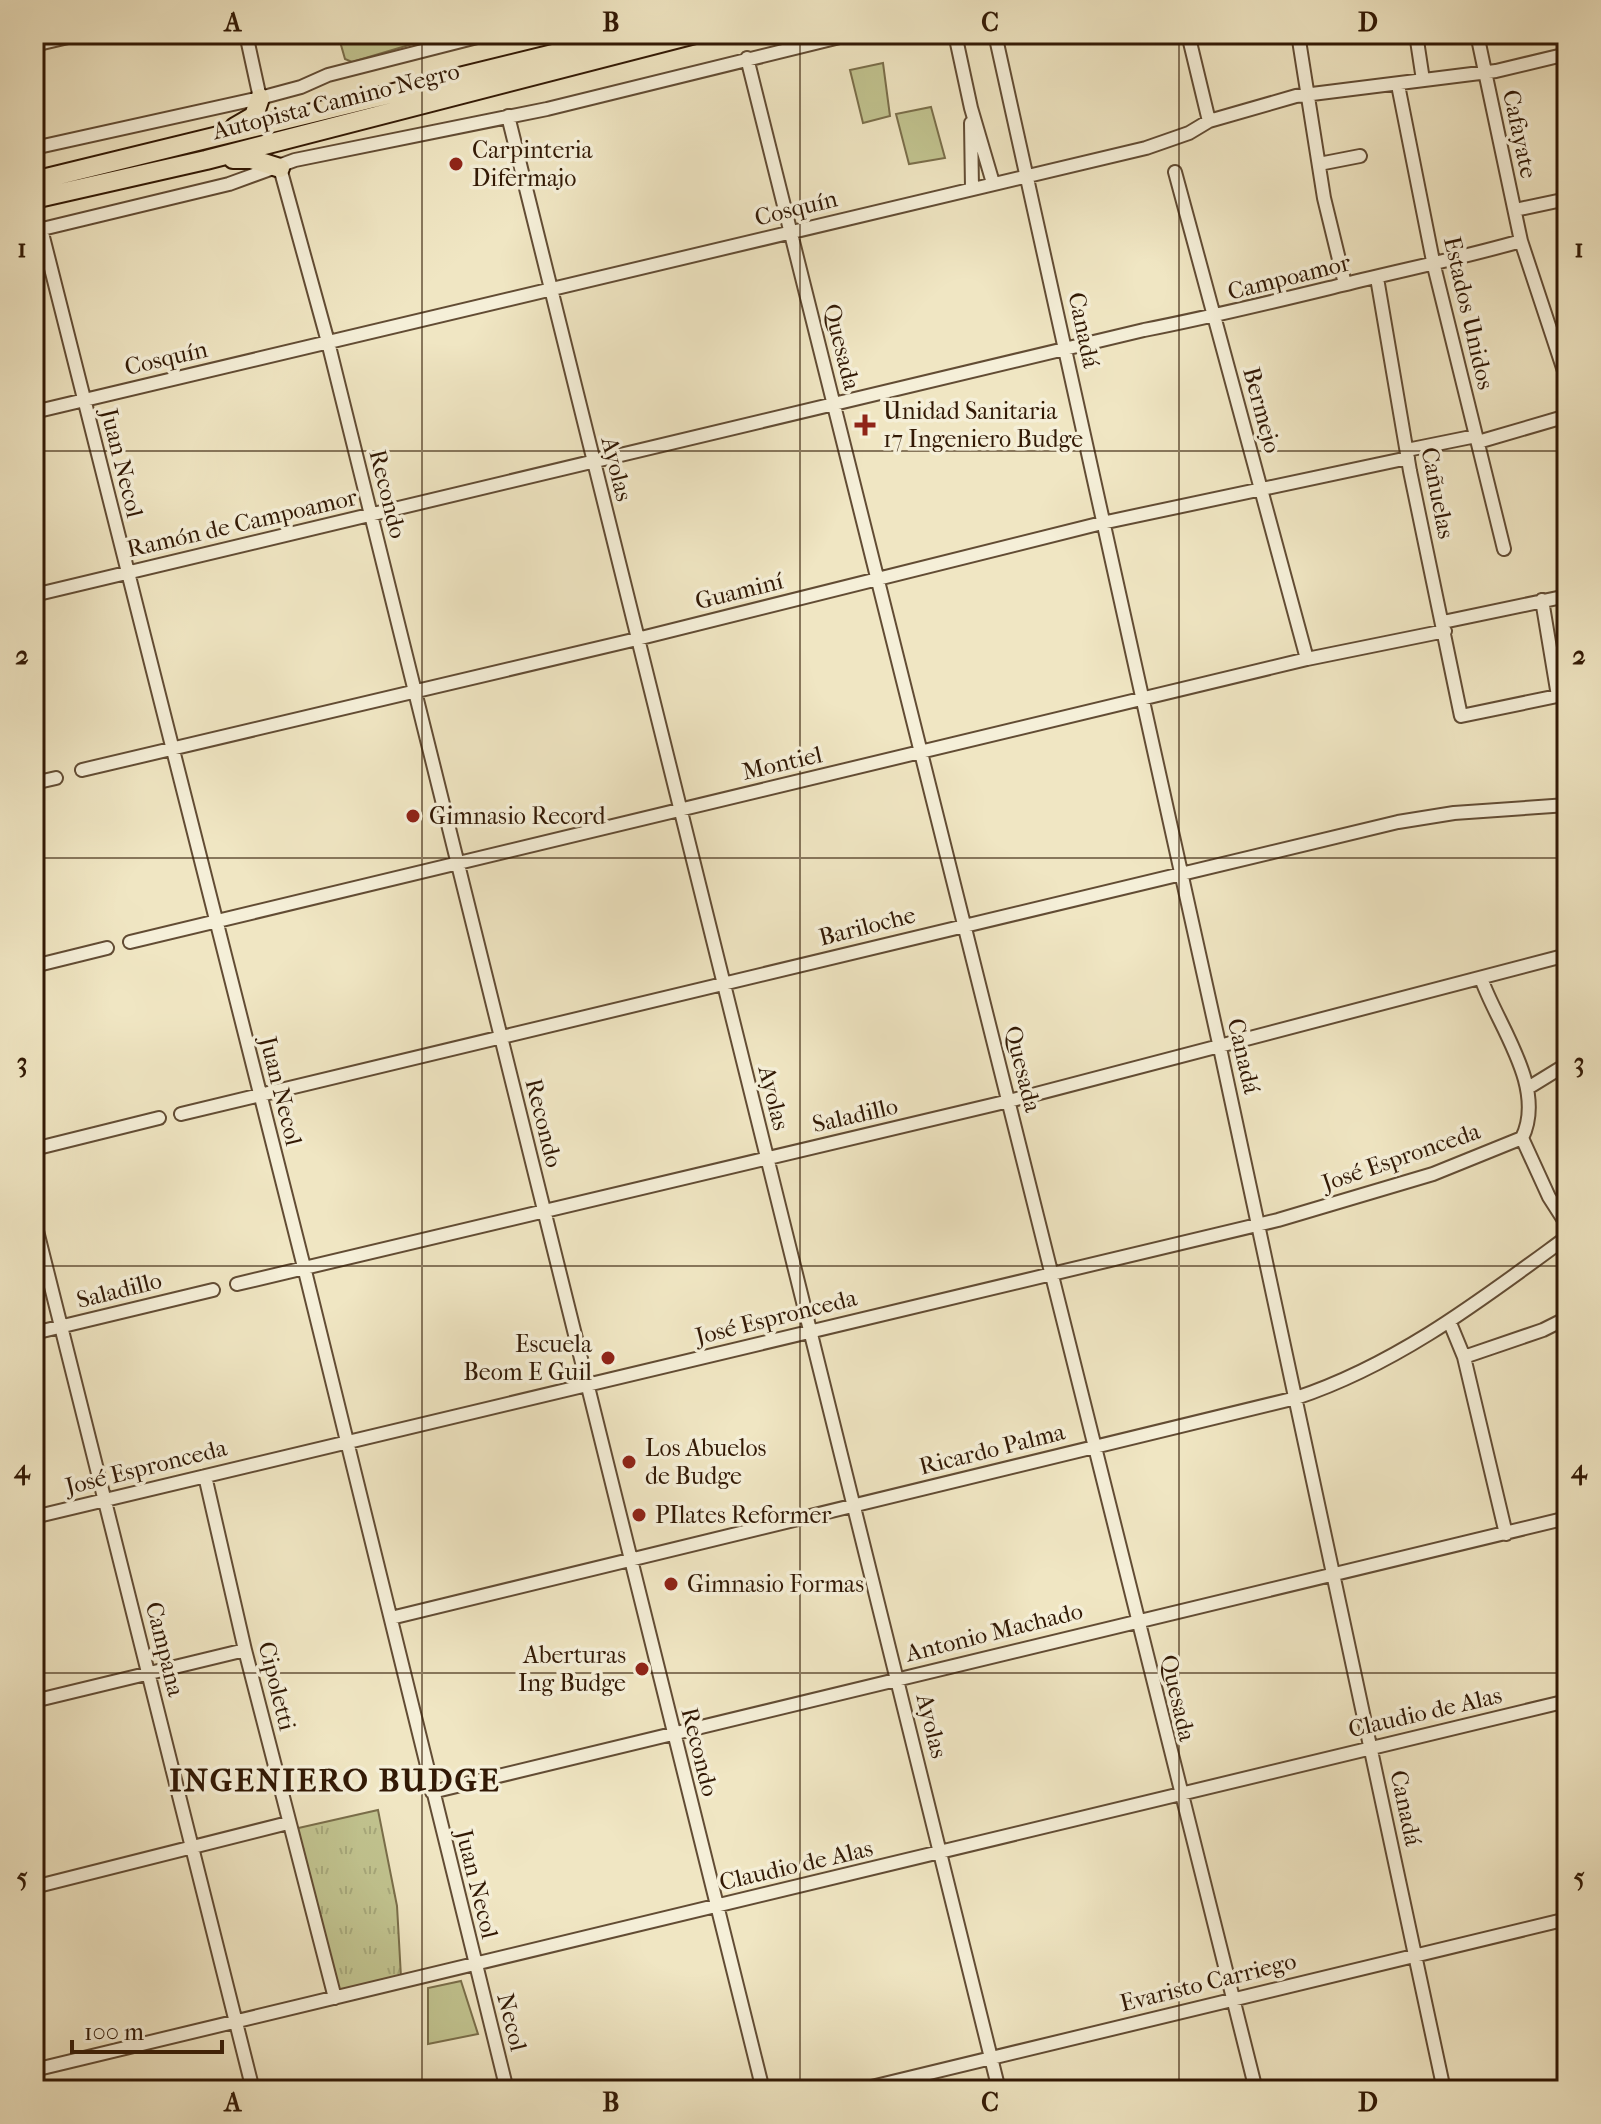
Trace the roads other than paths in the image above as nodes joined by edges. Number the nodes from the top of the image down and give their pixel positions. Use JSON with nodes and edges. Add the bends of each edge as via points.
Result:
{"nodes":[{"id":1,"x":81,"y":34,"type":"edge"},
{"id":2,"x":246,"y":34,"type":"edge"},
{"id":3,"x":489,"y":34,"type":"edge"},
{"id":4,"x":635,"y":34,"type":"edge"},
{"id":5,"x":695,"y":34,"type":"edge"},
{"id":6,"x":852,"y":34,"type":"edge"},
{"id":7,"x":955,"y":34,"type":"edge"},
{"id":8,"x":995,"y":34,"type":"edge"},
{"id":9,"x":1188,"y":34,"type":"edge"},
{"id":10,"x":1298,"y":34,"type":"edge"},
{"id":11,"x":1416,"y":34,"type":"edge"},
{"id":12,"x":1477,"y":34,"type":"edge"},
{"id":13,"x":34,"y":45,"type":"edge"},
{"id":14,"x":1567,"y":54,"type":"edge"},
{"id":15,"x":747,"y":58,"type":"junction"},
{"id":16,"x":1484,"y":72,"type":"junction"},
{"id":17,"x":1423,"y":80,"type":"junction"},
{"id":18,"x":1398,"y":85,"type":"junction"},
{"id":19,"x":1308,"y":96,"type":"junction"},
{"id":20,"x":260,"y":98,"type":"junction"},
{"id":21,"x":971,"y":108,"type":"junction"},
{"id":22,"x":508,"y":116,"type":"junction"},
{"id":23,"x":1209,"y":121,"type":"junction"},
{"id":24,"x":206,"y":140,"type":"junction"},
{"id":25,"x":34,"y":148,"type":"edge"},
{"id":26,"x":1360,"y":156,"type":"dead end"},
{"id":27,"x":206,"y":160,"type":"junction"},
{"id":28,"x":1319,"y":164,"type":"junction"},
{"id":29,"x":280,"y":168,"type":"junction"},
{"id":30,"x":1175,"y":172,"type":"dead end"},
{"id":31,"x":1027,"y":176,"type":"junction"},
{"id":32,"x":34,"y":181,"type":"edge"},
{"id":33,"x":993,"y":183,"type":"junction"},
{"id":34,"x":972,"y":188,"type":"junction"},
{"id":35,"x":34,"y":199,"type":"edge"},
{"id":36,"x":1567,"y":199,"type":"edge"},
{"id":37,"x":1515,"y":210,"type":"junction"},
{"id":38,"x":38,"y":230,"type":"edge"},
{"id":39,"x":789,"y":233,"type":"junction"},
{"id":40,"x":1521,"y":241,"type":"junction"},
{"id":41,"x":1434,"y":266,"type":"junction"},
{"id":42,"x":1377,"y":278,"type":"junction"},
{"id":43,"x":1345,"y":284,"type":"junction"},
{"id":44,"x":549,"y":291,"type":"junction"},
{"id":45,"x":1215,"y":318,"type":"junction"},
{"id":46,"x":328,"y":342,"type":"junction"},
{"id":47,"x":1066,"y":349,"type":"junction"},
{"id":48,"x":1567,"y":380,"type":"edge"},
{"id":49,"x":84,"y":401,"type":"junction"},
{"id":50,"x":834,"y":406,"type":"junction"},
{"id":51,"x":34,"y":412,"type":"edge"},
{"id":52,"x":1567,"y":416,"type":"edge"},
{"id":53,"x":1477,"y":439,"type":"junction"},
{"id":54,"x":1408,"y":454,"type":"junction"},
{"id":55,"x":593,"y":464,"type":"junction"},
{"id":56,"x":1261,"y":489,"type":"junction"},
{"id":57,"x":371,"y":516,"type":"junction"},
{"id":58,"x":1102,"y":523,"type":"junction"},
{"id":59,"x":1504,"y":549,"type":"dead end"},
{"id":60,"x":126,"y":572,"type":"junction"},
{"id":61,"x":876,"y":578,"type":"junction"},
{"id":62,"x":34,"y":595,"type":"edge"},
{"id":63,"x":1567,"y":596,"type":"edge"},
{"id":64,"x":1542,"y":600,"type":"junction"},
{"id":65,"x":1444,"y":626,"type":"junction"},
{"id":66,"x":637,"y":639,"type":"junction"},
{"id":67,"x":1307,"y":659,"type":"junction"},
{"id":68,"x":413,"y":690,"type":"junction"},
{"id":69,"x":1562,"y":695,"type":"edge"},
{"id":70,"x":1143,"y":699,"type":"junction"},
{"id":71,"x":173,"y":747,"type":"junction"},
{"id":72,"x":921,"y":753,"type":"junction"},
{"id":73,"x":82,"y":770,"type":"dead end"},
{"id":74,"x":56,"y":778,"type":"dead end"},
{"id":75,"x":34,"y":783,"type":"edge"},
{"id":76,"x":1567,"y":805,"type":"edge"},
{"id":77,"x":682,"y":809,"type":"junction"},
{"id":78,"x":458,"y":865,"type":"junction"},
{"id":79,"x":1179,"y":874,"type":"junction"},
{"id":80,"x":215,"y":921,"type":"junction"},
{"id":81,"x":964,"y":925,"type":"junction"},
{"id":82,"x":130,"y":942,"type":"dead end"},
{"id":83,"x":107,"y":948,"type":"dead end"},
{"id":84,"x":1567,"y":955,"type":"edge"},
{"id":85,"x":34,"y":966,"type":"edge"},
{"id":86,"x":1481,"y":978,"type":"junction"},
{"id":87,"x":723,"y":985,"type":"junction"},
{"id":88,"x":498,"y":1036,"type":"junction"},
{"id":89,"x":1220,"y":1048,"type":"junction"},
{"id":90,"x":1567,"y":1064,"type":"edge"},
{"id":91,"x":1528,"y":1088,"type":"junction"},
{"id":92,"x":258,"y":1095,"type":"junction"},
{"id":93,"x":1009,"y":1101,"type":"junction"},
{"id":94,"x":181,"y":1114,"type":"dead end"},
{"id":95,"x":159,"y":1118,"type":"dead end"},
{"id":96,"x":1522,"y":1138,"type":"junction"},
{"id":97,"x":34,"y":1149,"type":"edge"},
{"id":98,"x":766,"y":1159,"type":"junction"},
{"id":99,"x":543,"y":1210,"type":"junction"},
{"id":100,"x":34,"y":1219,"type":"edge"},
{"id":101,"x":1259,"y":1224,"type":"junction"},
{"id":102,"x":1567,"y":1225,"type":"edge"},
{"id":103,"x":1567,"y":1237,"type":"edge"},
{"id":104,"x":304,"y":1267,"type":"junction"},
{"id":105,"x":1051,"y":1272,"type":"junction"},
{"id":106,"x":237,"y":1284,"type":"dead end"},
{"id":107,"x":213,"y":1290,"type":"dead end"},
{"id":108,"x":1567,"y":1318,"type":"edge"},
{"id":109,"x":1450,"y":1323,"type":"junction"},
{"id":110,"x":61,"y":1327,"type":"junction"},
{"id":111,"x":811,"y":1332,"type":"junction"},
{"id":112,"x":34,"y":1333,"type":"edge"},
{"id":113,"x":1464,"y":1357,"type":"junction"},
{"id":114,"x":586,"y":1385,"type":"junction"},
{"id":115,"x":1296,"y":1398,"type":"junction"},
{"id":116,"x":347,"y":1442,"type":"junction"},
{"id":117,"x":1095,"y":1445,"type":"junction"},
{"id":118,"x":205,"y":1476,"type":"junction"},
{"id":119,"x":104,"y":1500,"type":"junction"},
{"id":120,"x":855,"y":1506,"type":"junction"},
{"id":121,"x":34,"y":1517,"type":"edge"},
{"id":122,"x":1567,"y":1518,"type":"edge"},
{"id":123,"x":1506,"y":1534,"type":"junction"},
{"id":124,"x":631,"y":1557,"type":"junction"},
{"id":125,"x":1332,"y":1573,"type":"junction"},
{"id":126,"x":391,"y":1618,"type":"junction"},
{"id":127,"x":1137,"y":1620,"type":"junction"},
{"id":128,"x":245,"y":1650,"type":"junction"},
{"id":129,"x":148,"y":1673,"type":"junction"},
{"id":130,"x":898,"y":1679,"type":"junction"},
{"id":131,"x":34,"y":1701,"type":"edge"},
{"id":132,"x":1567,"y":1701,"type":"edge"},
{"id":133,"x":672,"y":1733,"type":"junction"},
{"id":134,"x":1371,"y":1746,"type":"junction"},
{"id":135,"x":432,"y":1792,"type":"junction"},
{"id":136,"x":1178,"y":1796,"type":"junction"},
{"id":137,"x":288,"y":1823,"type":"junction"},
{"id":138,"x":192,"y":1847,"type":"junction"},
{"id":139,"x":941,"y":1854,"type":"junction"},
{"id":140,"x":34,"y":1887,"type":"edge"},
{"id":141,"x":717,"y":1905,"type":"junction"},
{"id":142,"x":1567,"y":1919,"type":"edge"},
{"id":143,"x":1414,"y":1955,"type":"junction"},
{"id":144,"x":475,"y":1965,"type":"junction"},
{"id":145,"x":335,"y":1998,"type":"junction"},
{"id":146,"x":1232,"y":1999,"type":"junction"},
{"id":147,"x":236,"y":2022,"type":"junction"},
{"id":148,"x":991,"y":2058,"type":"junction"},
{"id":149,"x":34,"y":2070,"type":"edge"},
{"id":150,"x":253,"y":2090,"type":"edge"},
{"id":151,"x":507,"y":2090,"type":"edge"},
{"id":152,"x":763,"y":2090,"type":"edge"},
{"id":153,"x":859,"y":2090,"type":"edge"},
{"id":154,"x":999,"y":2090,"type":"edge"},
{"id":155,"x":1256,"y":2090,"type":"edge"},
{"id":156,"x":1444,"y":2090,"type":"edge"}],
"edges":[{"from":1,"to":13,"type":"street"},
{"from":2,"to":20,"type":"street"},
{"from":3,"to":20,"type":"street"},
{"from":4,"to":24,"type":"highway","name":"Autopista Camino Negro"},
{"from":5,"to":27,"type":"highway","name":"Autopista Camino Negro"},
{"from":6,"to":15,"type":"street"},
{"from":7,"to":21,"type":"street"},
{"from":8,"to":31,"type":"street","name":"Canadá"},
{"from":9,"to":23,"type":"street"},
{"from":10,"to":19,"type":"street"},
{"from":11,"to":17,"type":"street"},
{"from":12,"to":16,"type":"street","name":"Cafayate"},
{"from":14,"to":16,"type":"street","name":"Cosquín"},
{"from":15,"to":22,"type":"street"},
{"from":15,"to":39,"type":"street","name":"Quesada"},
{"from":16,"to":17,"type":"street","name":"Cosquín"},
{"from":16,"to":37,"type":"street","name":"Cafayate"},
{"from":17,"to":18,"type":"street","name":"Cosquín"},
{"from":18,"to":19,"type":"street","name":"Cosquín"},
{"from":18,"to":41,"type":"street","name":"Estados Unidos"},
{"from":19,"to":23,"type":"street","name":"Cosquín"},
{"from":19,"to":28,"type":"street"},
{"from":20,"to":24,"type":"highway","via":[[248,121]]},
{"from":20,"to":25,"type":"street"},
{"from":21,"to":33,"type":"street"},
{"from":21,"to":34,"type":"street"},
{"from":22,"to":29,"type":"street","via":[[313,156]]},
{"from":22,"to":44,"type":"street","name":"Ayolas"},
{"from":23,"to":31,"type":"street","name":"Cosquín","via":[[1146,148]]},
{"from":24,"to":32,"type":"highway","name":"Autopista Camino Negro"},
{"from":26,"to":28,"type":"street"},
{"from":27,"to":29,"type":"highway","via":[[251,159]]},
{"from":27,"to":35,"type":"highway","name":"Autopista Camino Negro"},
{"from":28,"to":43,"type":"street"},
{"from":29,"to":38,"type":"street"},
{"from":29,"to":46,"type":"street","name":"Recondo"},
{"from":30,"to":45,"type":"street","name":"Bermejo"},
{"from":31,"to":33,"type":"street","name":"Cosquín"},
{"from":31,"to":47,"type":"street","name":"Canadá"},
{"from":33,"to":34,"type":"street","name":"Cosquín"},
{"from":34,"to":39,"type":"street","name":"Cosquín"},
{"from":36,"to":37,"type":"street"},
{"from":37,"to":40,"type":"street","name":"Cafayate"},
{"from":38,"to":49,"type":"street","name":"Juan Necol"},
{"from":39,"to":44,"type":"street","name":"Cosquín"},
{"from":39,"to":50,"type":"street","name":"Quesada"},
{"from":40,"to":41,"type":"street","name":"Campoamor"},
{"from":40,"to":48,"type":"street","name":"Cafayate"},
{"from":41,"to":42,"type":"street","name":"Campoamor"},
{"from":41,"to":53,"type":"street","name":"Estados Unidos"},
{"from":42,"to":43,"type":"street","name":"Campoamor"},
{"from":42,"to":54,"type":"street","name":"Cañuelas"},
{"from":43,"to":45,"type":"street","name":"Campoamor"},
{"from":44,"to":46,"type":"street","name":"Cosquín"},
{"from":44,"to":55,"type":"street","name":"Ayolas"},
{"from":45,"to":47,"type":"street","name":"Campoamor"},
{"from":45,"to":56,"type":"street","name":"Bermejo"},
{"from":46,"to":49,"type":"street","name":"Cosquín"},
{"from":46,"to":57,"type":"street","name":"Recondo"},
{"from":47,"to":50,"type":"street","name":"Ramón de Campoamor"},
{"from":47,"to":58,"type":"street","name":"Canadá"},
{"from":49,"to":51,"type":"street","name":"Cosquín"},
{"from":49,"to":60,"type":"street","name":"Juan Necol"},
{"from":50,"to":55,"type":"street","name":"Ramón de Campoamor"},
{"from":50,"to":61,"type":"street","name":"Quesada"},
{"from":52,"to":53,"type":"street","name":"Guaminí"},
{"from":53,"to":54,"type":"street","name":"Guaminí"},
{"from":53,"to":59,"type":"street","name":"Estados Unidos"},
{"from":54,"to":56,"type":"street","name":"Guaminí"},
{"from":54,"to":65,"type":"street","name":"Cañuelas"},
{"from":55,"to":57,"type":"street","name":"Ramón de Campoamor"},
{"from":55,"to":66,"type":"street","name":"Ayolas"},
{"from":56,"to":58,"type":"street","name":"Guaminí"},
{"from":56,"to":67,"type":"street","name":"Bermejo"},
{"from":57,"to":60,"type":"street","name":"Ramón de Campoamor"},
{"from":57,"to":68,"type":"street","name":"Recondo"},
{"from":58,"to":61,"type":"street","name":"Guaminí"},
{"from":58,"to":70,"type":"street","name":"Canadá"},
{"from":60,"to":62,"type":"street","name":"Ramón de Campoamor"},
{"from":60,"to":71,"type":"street","name":"Juan Necol"},
{"from":61,"to":66,"type":"street","name":"Guaminí"},
{"from":61,"to":72,"type":"street","name":"Quesada"},
{"from":63,"to":64,"type":"street","name":"Montiel"},
{"from":64,"to":65,"type":"street","name":"Montiel"},
{"from":64,"to":69,"type":"street"},
{"from":65,"to":67,"type":"street","name":"Montiel"},
{"from":65,"to":69,"type":"street","name":"Cañuelas","via":[[1461,716]]},
{"from":66,"to":68,"type":"street","name":"Guaminí"},
{"from":66,"to":77,"type":"street","name":"Ayolas"},
{"from":67,"to":70,"type":"street","name":"Montiel"},
{"from":68,"to":71,"type":"street","name":"Guaminí"},
{"from":68,"to":78,"type":"street","name":"Recondo"},
{"from":70,"to":72,"type":"street","name":"Montiel"},
{"from":70,"to":79,"type":"street","name":"Canadá"},
{"from":71,"to":73,"type":"street","name":"Guaminí"},
{"from":71,"to":80,"type":"street","name":"Juan Necol"},
{"from":72,"to":77,"type":"street","name":"Montiel"},
{"from":72,"to":81,"type":"street","name":"Quesada"},
{"from":74,"to":75,"type":"street"},
{"from":76,"to":79,"type":"street","name":"Bariloche","via":[[1417,818]]},
{"from":77,"to":78,"type":"street","name":"Montiel"},
{"from":77,"to":87,"type":"street","name":"Ayolas"},
{"from":78,"to":80,"type":"street","name":"Montiel"},
{"from":78,"to":88,"type":"street","name":"Recondo"},
{"from":79,"to":81,"type":"street","name":"Bariloche"},
{"from":79,"to":89,"type":"street","name":"Canadá"},
{"from":80,"to":82,"type":"street","name":"Montiel"},
{"from":80,"to":92,"type":"street","name":"Juan Necol"},
{"from":81,"to":87,"type":"street","name":"Bariloche"},
{"from":81,"to":93,"type":"street","name":"Quesada"},
{"from":83,"to":85,"type":"street"},
{"from":84,"to":86,"type":"street","name":"Saladillo"},
{"from":86,"to":89,"type":"street","name":"Saladillo"},
{"from":86,"to":91,"type":"street"},
{"from":87,"to":88,"type":"street","name":"Bariloche"},
{"from":87,"to":98,"type":"street","name":"Ayolas"},
{"from":88,"to":92,"type":"street","name":"Bariloche"},
{"from":88,"to":99,"type":"street","name":"Recondo"},
{"from":89,"to":93,"type":"street","name":"Saladillo"},
{"from":89,"to":101,"type":"street","name":"Canadá"},
{"from":90,"to":91,"type":"street"},
{"from":91,"to":96,"type":"street"},
{"from":92,"to":94,"type":"street","name":"Bariloche"},
{"from":92,"to":104,"type":"street","name":"Juan Necol"},
{"from":93,"to":98,"type":"street","name":"Saladillo"},
{"from":93,"to":105,"type":"street","name":"Quesada"},
{"from":95,"to":97,"type":"street"},
{"from":96,"to":101,"type":"street","name":"José Espronceda","via":[[1416,1179]]},
{"from":96,"to":102,"type":"street"},
{"from":98,"to":99,"type":"street","name":"Saladillo"},
{"from":98,"to":111,"type":"street","name":"Ayolas"},
{"from":99,"to":104,"type":"street","name":"Saladillo"},
{"from":99,"to":114,"type":"street","name":"Recondo"},
{"from":100,"to":110,"type":"street","name":"Campana"},
{"from":101,"to":105,"type":"street","name":"José Espronceda"},
{"from":101,"to":115,"type":"street","name":"Canadá"},
{"from":103,"to":109,"type":"street","name":"Ricardo Palma"},
{"from":104,"to":106,"type":"street","name":"Saladillo"},
{"from":104,"to":116,"type":"street","name":"Juan Necol"},
{"from":105,"to":111,"type":"street","name":"José Espronceda"},
{"from":105,"to":117,"type":"street","name":"Quesada"},
{"from":107,"to":110,"type":"street","name":"Saladillo"},
{"from":108,"to":113,"type":"street"},
{"from":109,"to":113,"type":"street"},
{"from":109,"to":115,"type":"street","name":"Ricardo Palma","via":[[1388,1359]]},
{"from":110,"to":112,"type":"street","name":"Saladillo"},
{"from":110,"to":119,"type":"street","name":"Campana"},
{"from":111,"to":114,"type":"street","name":"José Espronceda"},
{"from":111,"to":120,"type":"street","name":"Ayolas"},
{"from":113,"to":123,"type":"street"},
{"from":114,"to":116,"type":"street","name":"José Espronceda"},
{"from":114,"to":124,"type":"street","name":"Recondo"},
{"from":115,"to":117,"type":"street","name":"Ricardo Palma"},
{"from":115,"to":125,"type":"street","name":"Canadá"},
{"from":116,"to":118,"type":"street","name":"José Espronceda"},
{"from":116,"to":126,"type":"street","name":"Juan Necol"},
{"from":117,"to":120,"type":"street","name":"Ricardo Palma"},
{"from":117,"to":127,"type":"street","name":"Quesada"},
{"from":118,"to":119,"type":"street","name":"José Espronceda"},
{"from":118,"to":128,"type":"street","name":"Cipoletti"},
{"from":119,"to":121,"type":"street","name":"José Espronceda"},
{"from":119,"to":129,"type":"street","name":"Campana"},
{"from":120,"to":124,"type":"street","name":"Ricardo Palma"},
{"from":120,"to":130,"type":"street","name":"Ayolas"},
{"from":122,"to":123,"type":"street","name":"Antonio Machado"},
{"from":123,"to":125,"type":"street","name":"Antonio Machado"},
{"from":124,"to":126,"type":"street","name":"Ricardo Palma"},
{"from":124,"to":133,"type":"street","name":"Recondo"},
{"from":125,"to":127,"type":"street","name":"Antonio Machado"},
{"from":125,"to":134,"type":"street","name":"Canadá"},
{"from":126,"to":135,"type":"street","name":"Juan Necol"},
{"from":127,"to":130,"type":"street","name":"Antonio Machado"},
{"from":127,"to":136,"type":"street","name":"Quesada"},
{"from":128,"to":129,"type":"street"},
{"from":128,"to":137,"type":"street","name":"Cipoletti"},
{"from":129,"to":131,"type":"street"},
{"from":129,"to":138,"type":"street","name":"Campana"},
{"from":130,"to":133,"type":"street","name":"Antonio Machado"},
{"from":130,"to":139,"type":"street","name":"Ayolas"},
{"from":132,"to":134,"type":"street","name":"Claudio de Alas"},
{"from":133,"to":135,"type":"street","name":"Antonio Machado"},
{"from":133,"to":141,"type":"street","name":"Recondo"},
{"from":134,"to":136,"type":"street","name":"Claudio de Alas"},
{"from":134,"to":143,"type":"street","name":"Canadá"},
{"from":135,"to":144,"type":"street","name":"Juan Necol"},
{"from":136,"to":139,"type":"street","name":"Claudio de Alas"},
{"from":136,"to":146,"type":"street","name":"Quesada"},
{"from":137,"to":138,"type":"street"},
{"from":137,"to":145,"type":"street","name":"Cipoletti"},
{"from":138,"to":140,"type":"street"},
{"from":138,"to":147,"type":"street","name":"Campana"},
{"from":139,"to":141,"type":"street","name":"Claudio de Alas"},
{"from":139,"to":148,"type":"street","name":"Ayolas"},
{"from":141,"to":144,"type":"street","name":"Claudio de Alas"},
{"from":141,"to":152,"type":"street","name":"Recondo"},
{"from":142,"to":143,"type":"street","name":"Evaristo Carriego"},
{"from":143,"to":146,"type":"street","name":"Evaristo Carriego"},
{"from":143,"to":156,"type":"street","name":"Canadá"},
{"from":144,"to":145,"type":"street","name":"Claudio de Alas"},
{"from":144,"to":151,"type":"street","name":"Necol"},
{"from":145,"to":147,"type":"street","name":"Claudio de Alas"},
{"from":146,"to":148,"type":"street","name":"Evaristo Carriego"},
{"from":146,"to":155,"type":"street","name":"Quesada"},
{"from":147,"to":149,"type":"street","name":"Claudio de Alas"},
{"from":147,"to":150,"type":"street","name":"Campana"},
{"from":148,"to":153,"type":"street","name":"Evaristo Carriego"},
{"from":148,"to":154,"type":"street","name":"Ayolas"}]}
